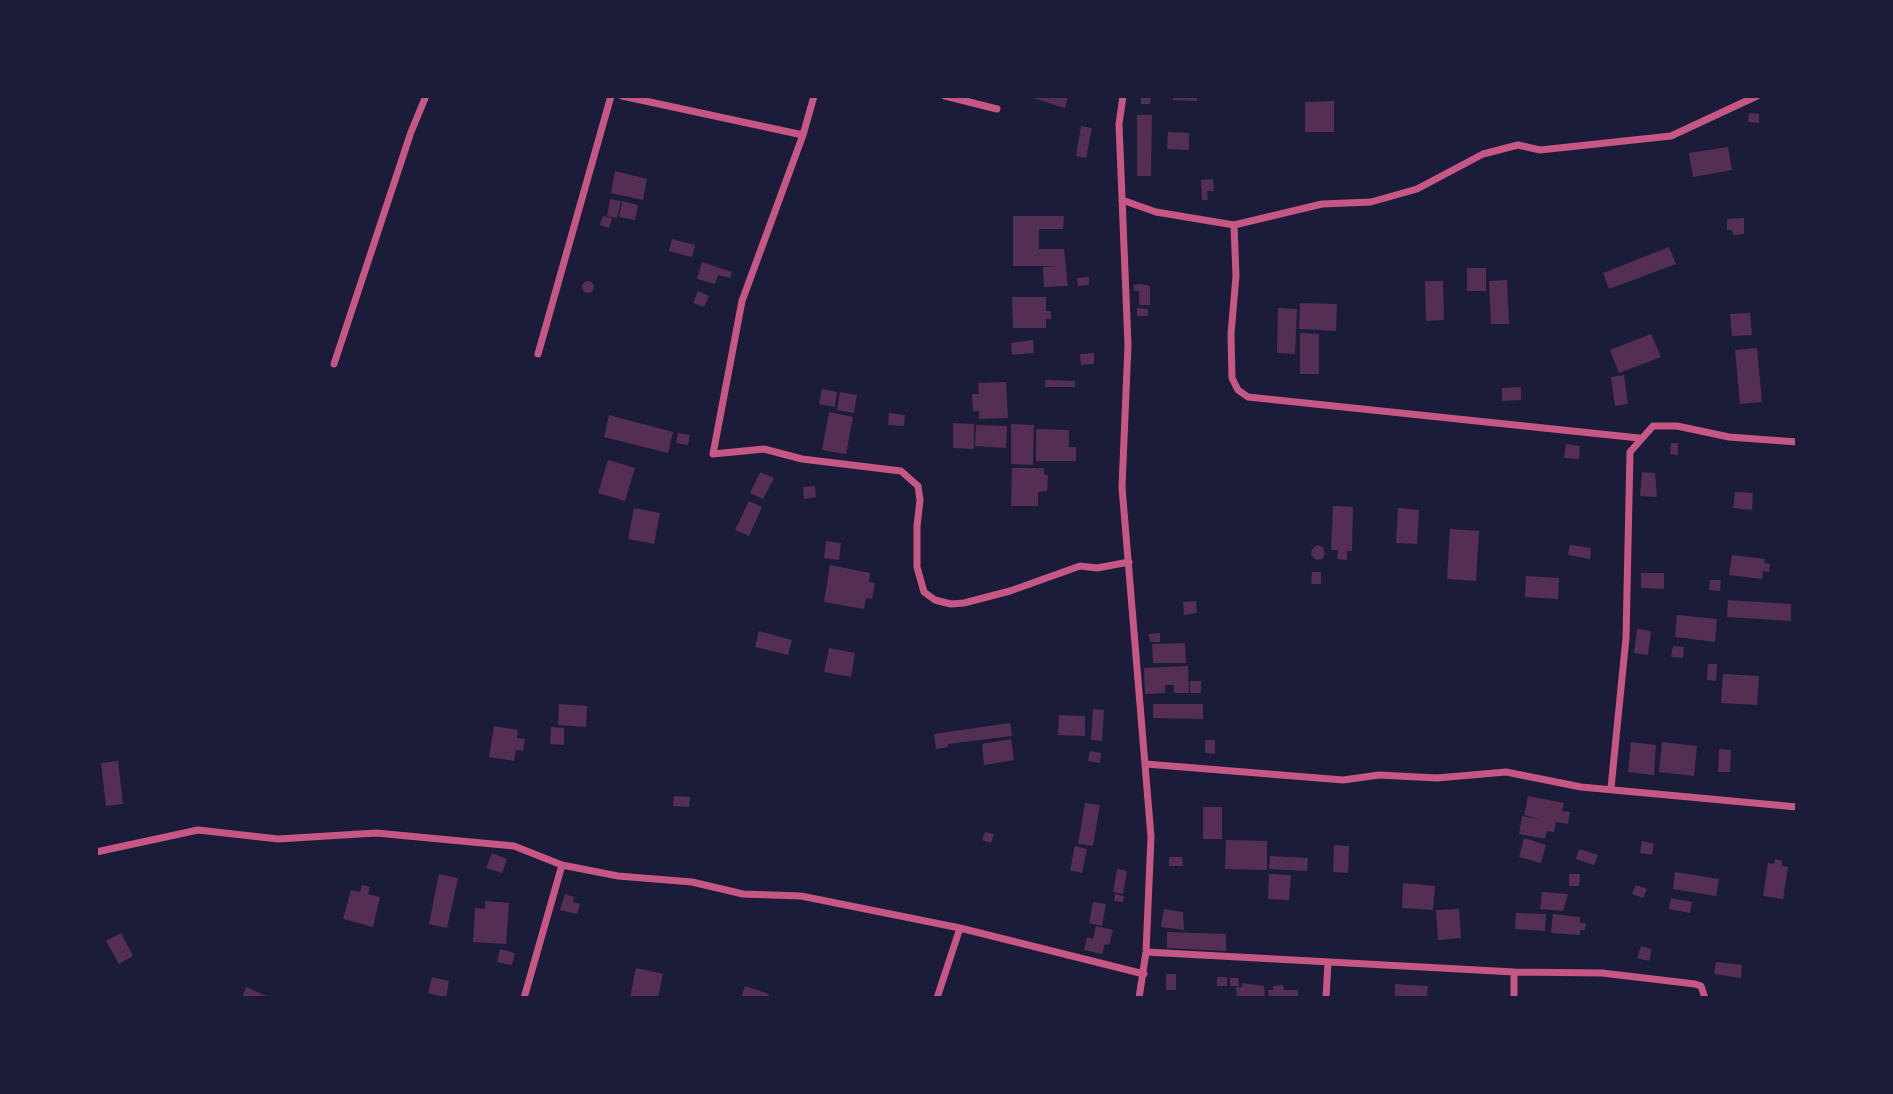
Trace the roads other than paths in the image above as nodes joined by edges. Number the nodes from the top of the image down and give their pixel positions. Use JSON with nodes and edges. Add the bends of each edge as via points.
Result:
{"nodes":[{"id":1,"x":426,"y":96,"type":"edge"},
{"id":2,"x":611,"y":96,"type":"edge"},
{"id":3,"x":622,"y":96,"type":"edge"},
{"id":4,"x":814,"y":96,"type":"edge"},
{"id":5,"x":946,"y":96,"type":"edge"},
{"id":6,"x":1123,"y":96,"type":"edge"},
{"id":7,"x":1757,"y":96,"type":"edge"},
{"id":8,"x":997,"y":109,"type":"dead end"},
{"id":9,"x":803,"y":135,"type":"junction"},
{"id":10,"x":1122,"y":200,"type":"junction"},
{"id":11,"x":1234,"y":225,"type":"junction"},
{"id":12,"x":538,"y":354,"type":"dead end"},
{"id":13,"x":334,"y":364,"type":"dead end"},
{"id":14,"x":1639,"y":438,"type":"junction"},
{"id":15,"x":1797,"y":442,"type":"edge"},
{"id":16,"x":1129,"y":562,"type":"junction"},
{"id":17,"x":1146,"y":764,"type":"junction"},
{"id":18,"x":1611,"y":788,"type":"junction"},
{"id":19,"x":1797,"y":807,"type":"edge"},
{"id":20,"x":96,"y":852,"type":"edge"},
{"id":21,"x":562,"y":866,"type":"junction"},
{"id":22,"x":960,"y":928,"type":"junction"},
{"id":23,"x":1146,"y":953,"type":"junction"},
{"id":24,"x":1328,"y":962,"type":"junction"},
{"id":25,"x":1514,"y":972,"type":"junction"},
{"id":26,"x":1143,"y":974,"type":"junction"},
{"id":27,"x":524,"y":998,"type":"edge"},
{"id":28,"x":937,"y":998,"type":"edge"},
{"id":29,"x":1139,"y":998,"type":"edge"},
{"id":30,"x":1326,"y":998,"type":"edge"},
{"id":31,"x":1514,"y":998,"type":"edge"},
{"id":32,"x":1705,"y":998,"type":"edge"}],
"edges":[{"from":1,"to":13,"type":"street"},
{"from":2,"to":12,"type":"street"},
{"from":3,"to":9,"type":"street"},
{"from":4,"to":9,"type":"street"},
{"from":5,"to":8,"type":"street"},
{"from":6,"to":10,"type":"street","via":[[1119,124]]},
{"from":7,"to":11,"type":"street","via":[[1671,136],[1540,150],[1517,145],[1483,154],[1417,189],[1371,202],[1322,204]]},
{"from":9,"to":16,"type":"street","via":[[742,300],[713,454],[764,449],[802,459],[901,471],[918,486],[917,567],[924,592],[935,600],[964,603],[1080,566]]},
{"from":10,"to":11,"type":"street","via":[[1156,212]]},
{"from":10,"to":16,"type":"street","via":[[1128,345],[1122,487]]},
{"from":11,"to":14,"type":"street","via":[[1237,276],[1232,377],[1248,397]]},
{"from":14,"to":15,"type":"street","via":[[1653,426],[1677,426],[1729,437]]},
{"from":14,"to":18,"type":"street","via":[[1630,452],[1626,638]]},
{"from":16,"to":17,"type":"street"},
{"from":17,"to":18,"type":"street","via":[[1343,780],[1379,775],[1437,779],[1506,772],[1581,787]]},
{"from":17,"to":23,"type":"street","via":[[1152,837]]},
{"from":18,"to":19,"type":"street"},
{"from":20,"to":21,"type":"street","via":[[198,830],[278,839],[376,833],[514,846]]},
{"from":21,"to":22,"type":"street","via":[[692,882],[743,894],[801,897]]},
{"from":21,"to":27,"type":"street"},
{"from":22,"to":26,"type":"street"},
{"from":22,"to":28,"type":"street"},
{"from":23,"to":24,"type":"street"},
{"from":23,"to":26,"type":"street"},
{"from":24,"to":25,"type":"street"},
{"from":24,"to":30,"type":"street"},
{"from":25,"to":31,"type":"street"},
{"from":25,"to":32,"type":"street","via":[[1602,973],[1695,984],[1701,986]]},
{"from":26,"to":29,"type":"street"}]}
